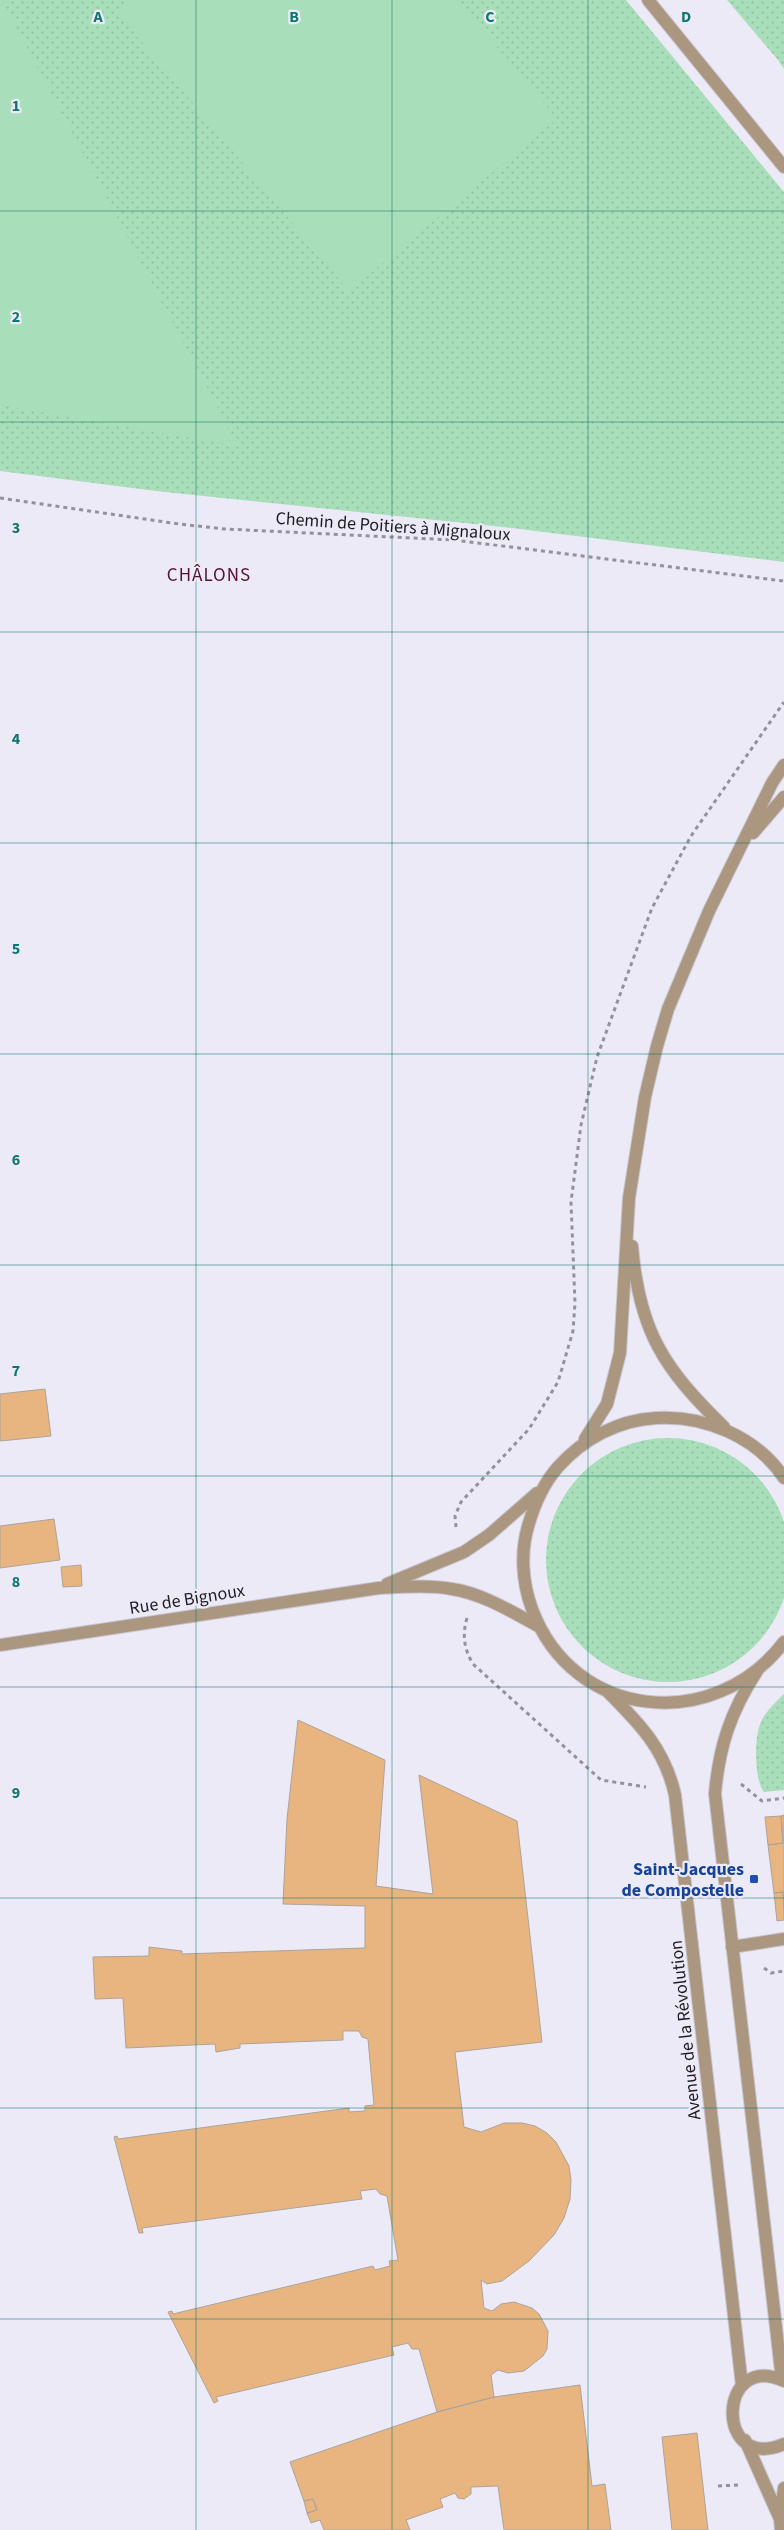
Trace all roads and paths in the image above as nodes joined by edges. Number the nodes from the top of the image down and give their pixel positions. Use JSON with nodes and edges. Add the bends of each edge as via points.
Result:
{"nodes":[{"id":1,"x":648,"y":0,"type":"edge"},
{"id":2,"x":784,"y":167,"type":"edge"},
{"id":3,"x":0,"y":498,"type":"edge"},
{"id":4,"x":784,"y":581,"type":"edge"},
{"id":5,"x":784,"y":702,"type":"edge"},
{"id":6,"x":784,"y":765,"type":"edge"},
{"id":7,"x":784,"y":797,"type":"edge"},
{"id":8,"x":743,"y":844,"type":"junction"},
{"id":9,"x":628,"y":1198,"type":"junction"},
{"id":10,"x":727,"y":1430,"type":"junction"},
{"id":11,"x":580,"y":1445,"type":"junction"},
{"id":12,"x":769,"y":1460,"type":"junction"},
{"id":13,"x":784,"y":1468,"type":"edge"},
{"id":14,"x":784,"y":1478,"type":"edge"},
{"id":15,"x":543,"y":1488,"type":"junction"},
{"id":16,"x":464,"y":1552,"type":"junction"},
{"id":17,"x":379,"y":1588,"type":"junction"},
{"id":18,"x":474,"y":1594,"type":"junction"},
{"id":19,"x":540,"y":1628,"type":"junction"},
{"id":20,"x":784,"y":1642,"type":"edge"},
{"id":21,"x":0,"y":1645,"type":"edge"},
{"id":22,"x":757,"y":1671,"type":"junction"},
{"id":23,"x":607,"y":1691,"type":"junction"},
{"id":24,"x":674,"y":1789,"type":"junction"},
{"id":25,"x":784,"y":1798,"type":"edge"},
{"id":26,"x":762,"y":1801,"type":"dead end"},
{"id":27,"x":784,"y":1939,"type":"edge"},
{"id":28,"x":732,"y":1946,"type":"junction"},
{"id":29,"x":783,"y":2380,"type":"edge"},
{"id":30,"x":742,"y":2386,"type":"junction"},
{"id":31,"x":745,"y":2440,"type":"junction"},
{"id":32,"x":784,"y":2444,"type":"edge"},
{"id":33,"x":784,"y":2488,"type":"edge"},
{"id":34,"x":781,"y":2524,"type":"edge"}],
"edges":[{"from":1,"to":2,"type":"street"},
{"from":3,"to":4,"type":"path","name":"Chemin de Poitiers à Mignaloux","via":[[188,525],[454,540]]},
{"from":5,"to":16,"type":"path","via":[[691,836],[652,908],[597,1057],[581,1124],[570,1202],[575,1303],[573,1331],[558,1382],[529,1429],[461,1502],[455,1516]]},
{"from":6,"to":8,"type":"street"},
{"from":7,"to":8,"type":"street"},
{"from":8,"to":9,"type":"street","via":[[708,911],[668,1009],[645,1097]]},
{"from":9,"to":10,"type":"street","via":[[641,1302],[656,1344],[673,1373]]},
{"from":9,"to":11,"type":"street","via":[[620,1353],[607,1404]]},
{"from":10,"to":11,"type":"street","via":[[697,1420],[647,1418],[610,1429]]},
{"from":10,"to":12,"type":"street"},
{"from":11,"to":15,"type":"street"},
{"from":12,"to":13,"type":"street"},
{"from":12,"to":14,"type":"street"},
{"from":15,"to":16,"type":"street","name":"Rue de Bignoux"},
{"from":15,"to":19,"type":"street","via":[[534,1504],[525,1534],[524,1554],[525,1585]]},
{"from":16,"to":17,"type":"street","name":"Rue de Bignoux"},
{"from":17,"to":18,"type":"street","name":"Rue de Bignoux","via":[[451,1588]]},
{"from":17,"to":21,"type":"street","name":"Rue de Bignoux"},
{"from":18,"to":19,"type":"street","name":"Rue de Bignoux"},
{"from":18,"to":24,"type":"path","via":[[464,1639],[466,1652],[473,1664],[601,1780]]},
{"from":19,"to":23,"type":"street","via":[[574,1670]]},
{"from":20,"to":22,"type":"street"},
{"from":22,"to":23,"type":"street","via":[[724,1692],[682,1703],[640,1701]]},
{"from":22,"to":28,"type":"street","via":[[729,1721],[716,1776],[716,1808]]},
{"from":23,"to":24,"type":"street","name":"Avenue de la Révolution","via":[[648,1734]]},
{"from":24,"to":30,"type":"street","name":"Avenue de la Révolution"},
{"from":25,"to":26,"type":"path"},
{"from":27,"to":28,"type":"street"},
{"from":28,"to":29,"type":"street"},
{"from":29,"to":30,"type":"street","via":[[762,2377]]},
{"from":30,"to":31,"type":"street","via":[[733,2400],[731,2415]]},
{"from":31,"to":32,"type":"street","via":[[760,2447]]},
{"from":31,"to":34,"type":"street"},
{"from":33,"to":34,"type":"street"}]}
